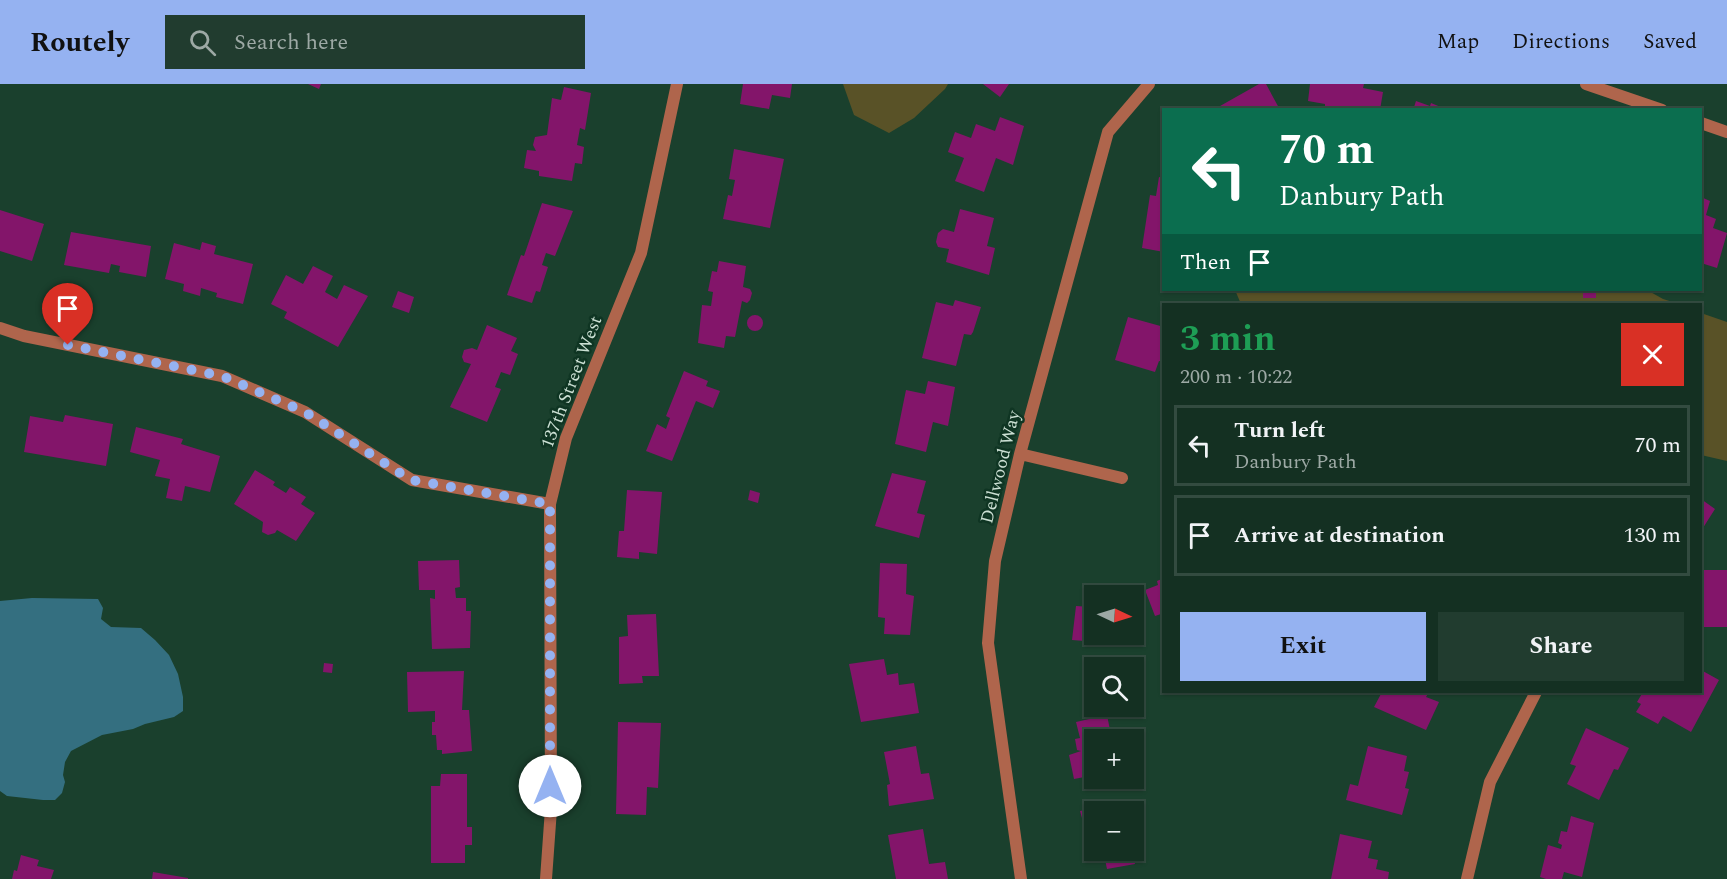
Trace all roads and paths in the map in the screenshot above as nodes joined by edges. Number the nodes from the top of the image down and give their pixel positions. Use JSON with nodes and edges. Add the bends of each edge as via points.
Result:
{"nodes":[{"id":1,"x":677,"y":84,"type":"edge"},
{"id":2,"x":1149,"y":84,"type":"edge"},
{"id":3,"x":1586,"y":84,"type":"edge"},
{"id":4,"x":1656,"y":108,"type":"edge"},
{"id":5,"x":1702,"y":123,"type":"edge"},
{"id":6,"x":1727,"y":132,"type":"edge"},
{"id":7,"x":0,"y":328,"type":"edge"},
{"id":8,"x":1020,"y":454,"type":"junction"},
{"id":9,"x":1122,"y":478,"type":"dead end"},
{"id":10,"x":550,"y":504,"type":"junction"},
{"id":11,"x":1535,"y":693,"type":"edge"},
{"id":12,"x":546,"y":879,"type":"edge"},
{"id":13,"x":1021,"y":879,"type":"edge"},
{"id":14,"x":1467,"y":879,"type":"edge"}],
"edges":[{"from":1,"to":10,"type":"street","name":"137th Street West","via":[[641,253],[566,438]]},
{"from":2,"to":8,"type":"street","name":"Dellwood Way","via":[[1108,132]]},
{"from":3,"to":4,"type":"street"},
{"from":5,"to":6,"type":"street"},
{"from":7,"to":10,"type":"street","via":[[222,376],[305,412],[411,480]]},
{"from":8,"to":9,"type":"street"},
{"from":8,"to":13,"type":"street","name":"Dellwood Way","via":[[995,561],[988,643]]},
{"from":10,"to":12,"type":"street","name":"137th Street West","via":[[551,809]]},
{"from":11,"to":14,"type":"street","via":[[1490,782]]}]}
